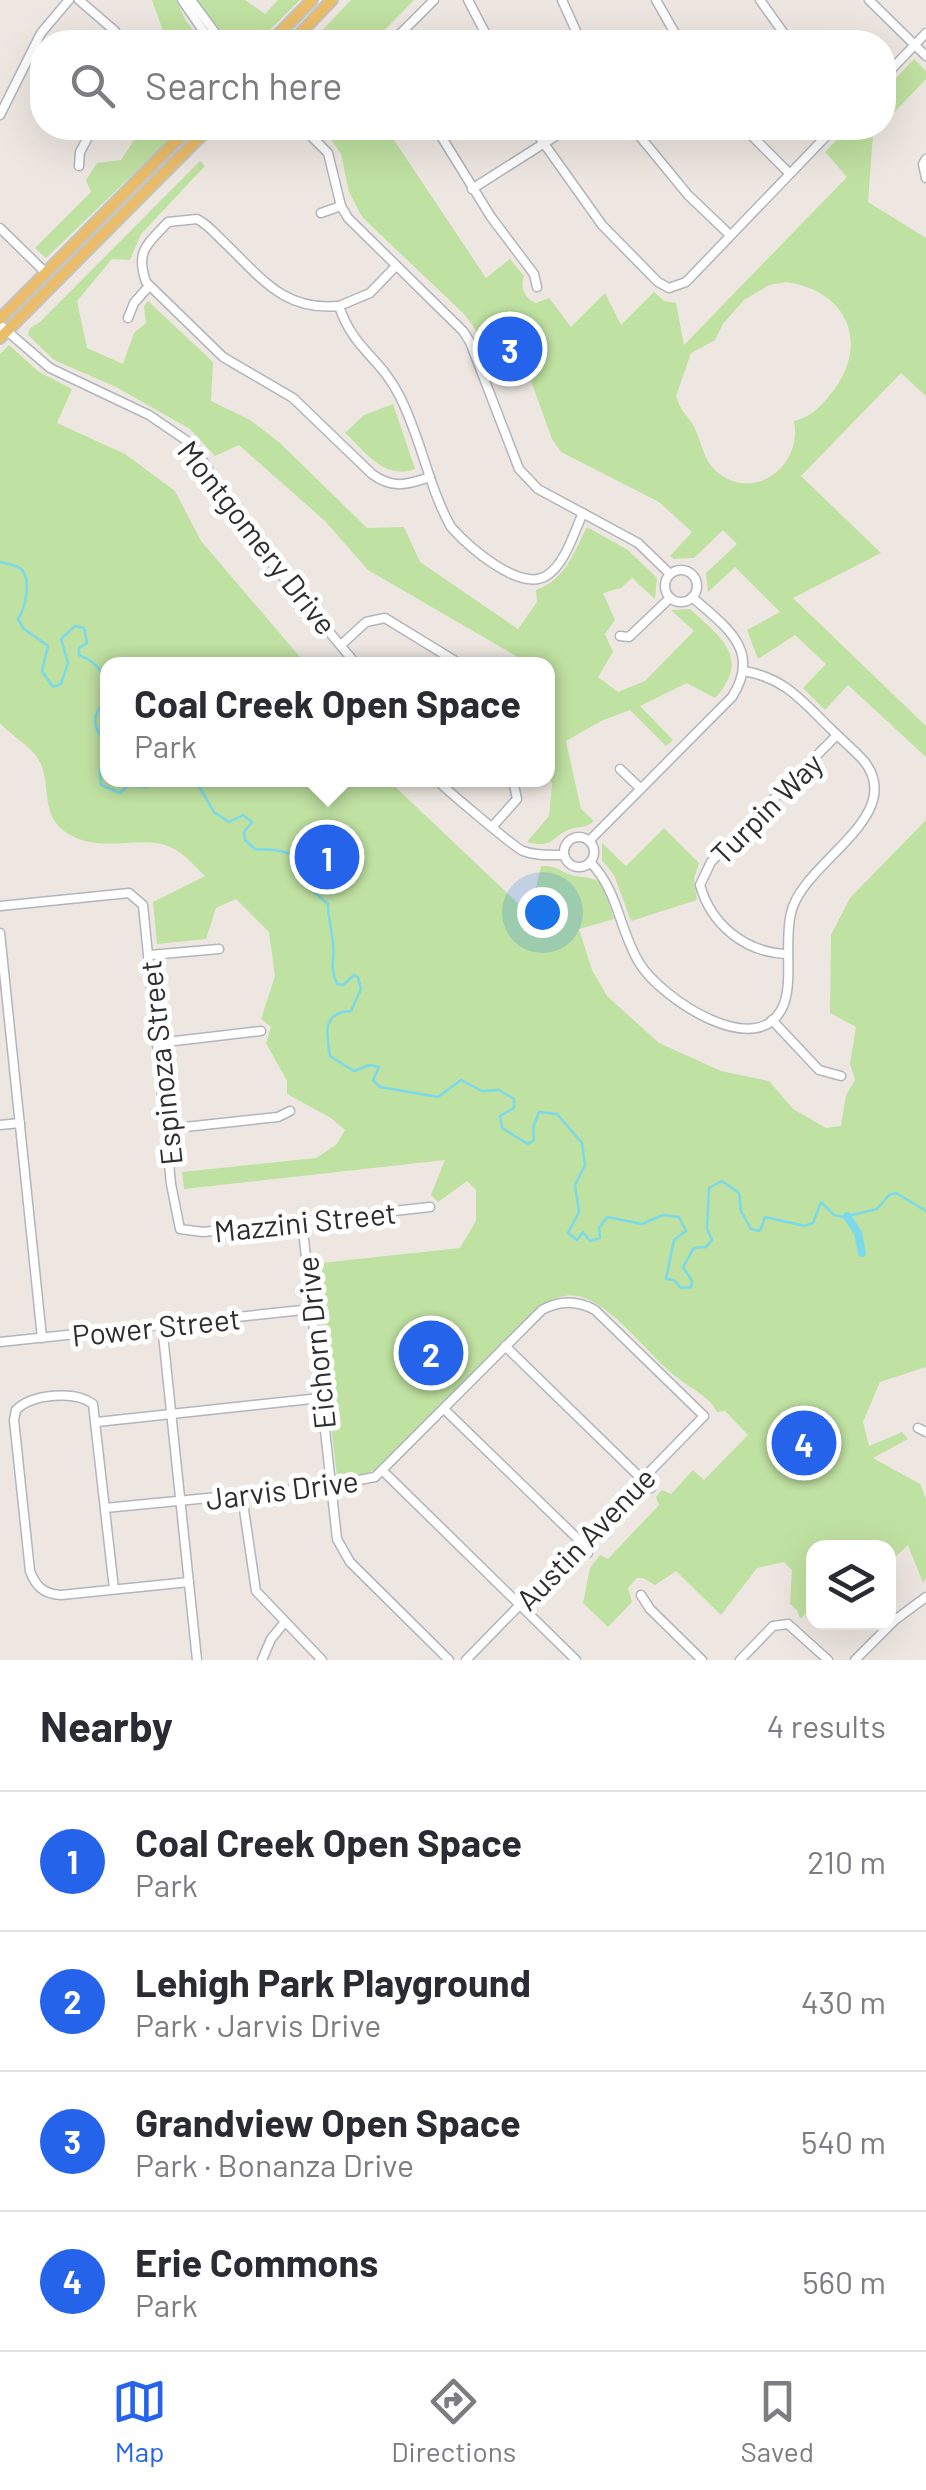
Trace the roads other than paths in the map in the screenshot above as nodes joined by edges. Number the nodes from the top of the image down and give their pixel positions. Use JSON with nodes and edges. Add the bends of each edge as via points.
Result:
{"nodes":[{"id":1,"x":69,"y":0,"type":"edge"},
{"id":2,"x":79,"y":0,"type":"edge"},
{"id":3,"x":182,"y":0,"type":"edge"},
{"id":4,"x":191,"y":0,"type":"edge"},
{"id":5,"x":312,"y":0,"type":"edge"},
{"id":6,"x":332,"y":0,"type":"edge"},
{"id":7,"x":434,"y":0,"type":"edge"},
{"id":8,"x":468,"y":0,"type":"edge"},
{"id":9,"x":562,"y":0,"type":"edge"},
{"id":10,"x":656,"y":0,"type":"edge"},
{"id":11,"x":760,"y":0,"type":"edge"},
{"id":12,"x":870,"y":0,"type":"edge"},
{"id":13,"x":44,"y":30,"type":"edge"},
{"id":14,"x":113,"y":30,"type":"edge"},
{"id":15,"x":202,"y":30,"type":"edge"},
{"id":16,"x":213,"y":30,"type":"edge"},
{"id":17,"x":283,"y":30,"type":"edge"},
{"id":18,"x":303,"y":30,"type":"edge"},
{"id":19,"x":404,"y":30,"type":"edge"},
{"id":20,"x":484,"y":30,"type":"edge"},
{"id":21,"x":576,"y":30,"type":"edge"},
{"id":22,"x":673,"y":30,"type":"edge"},
{"id":23,"x":781,"y":30,"type":"edge"},
{"id":24,"x":926,"y":33,"type":"edge"},
{"id":25,"x":914,"y":45,"type":"junction"},
{"id":26,"x":30,"y":55,"type":"edge"},
{"id":27,"x":926,"y":56,"type":"edge"},
{"id":28,"x":896,"y":64,"type":"edge"},
{"id":29,"x":0,"y":114,"type":"edge"},
{"id":30,"x":86,"y":140,"type":"edge"},
{"id":31,"x":177,"y":140,"type":"edge"},
{"id":32,"x":197,"y":140,"type":"edge"},
{"id":33,"x":317,"y":140,"type":"edge"},
{"id":34,"x":443,"y":140,"type":"edge"},
{"id":35,"x":541,"y":140,"type":"edge"},
{"id":36,"x":548,"y":140,"type":"edge"},
{"id":37,"x":643,"y":140,"type":"edge"},
{"id":38,"x":756,"y":140,"type":"edge"},
{"id":39,"x":822,"y":140,"type":"edge"},
{"id":40,"x":543,"y":143,"type":"junction"},
{"id":41,"x":926,"y":160,"type":"edge"},
{"id":42,"x":79,"y":166,"type":"dead end"},
{"id":43,"x":790,"y":173,"type":"junction"},
{"id":44,"x":926,"y":178,"type":"edge"},
{"id":45,"x":472,"y":189,"type":"junction"},
{"id":46,"x":341,"y":206,"type":"junction"},
{"id":47,"x":320,"y":213,"type":"dead end"},
{"id":48,"x":0,"y":228,"type":"edge"},
{"id":49,"x":730,"y":235,"type":"junction"},
{"id":50,"x":396,"y":266,"type":"junction"},
{"id":51,"x":46,"y":273,"type":"junction"},
{"id":52,"x":149,"y":286,"type":"junction"},
{"id":53,"x":537,"y":286,"type":"dead end"},
{"id":54,"x":340,"y":306,"type":"junction"},
{"id":55,"x":128,"y":318,"type":"dead end"},
{"id":56,"x":2,"y":328,"type":"edge"},
{"id":57,"x":430,"y":477,"type":"junction"},
{"id":58,"x":582,"y":513,"type":"junction"},
{"id":59,"x":670,"y":574,"type":"junction"},
{"id":60,"x":692,"y":597,"type":"junction"},
{"id":61,"x":670,"y":598,"type":"junction"},
{"id":62,"x":620,"y":636,"type":"dead end"},
{"id":63,"x":342,"y":644,"type":"junction"},
{"id":64,"x":351,"y":657,"type":"edge"},
{"id":65,"x":449,"y":657,"type":"edge"},
{"id":66,"x":744,"y":671,"type":"junction"},
{"id":67,"x":837,"y":736,"type":"junction"},
{"id":68,"x":620,"y":769,"type":"dead end"},
{"id":69,"x":442,"y":787,"type":"edge"},
{"id":70,"x":514,"y":787,"type":"edge"},
{"id":71,"x":642,"y":788,"type":"junction"},
{"id":72,"x":493,"y":826,"type":"junction"},
{"id":73,"x":589,"y":841,"type":"junction"},
{"id":74,"x":563,"y":854,"type":"junction"},
{"id":75,"x":590,"y":862,"type":"junction"},
{"id":76,"x":0,"y":906,"type":"edge"},
{"id":77,"x":0,"y":933,"type":"edge"},
{"id":78,"x":219,"y":949,"type":"dead end"},
{"id":79,"x":786,"y":954,"type":"junction"},
{"id":80,"x":150,"y":955,"type":"junction"},
{"id":81,"x":772,"y":1020,"type":"junction"},
{"id":82,"x":261,"y":1032,"type":"dead end"},
{"id":83,"x":158,"y":1043,"type":"junction"},
{"id":84,"x":841,"y":1076,"type":"dead end"},
{"id":85,"x":290,"y":1111,"type":"dead end"},
{"id":86,"x":20,"y":1123,"type":"junction"},
{"id":87,"x":0,"y":1125,"type":"edge"},
{"id":88,"x":166,"y":1129,"type":"junction"},
{"id":89,"x":430,"y":1207,"type":"dead end"},
{"id":90,"x":302,"y":1221,"type":"junction"},
{"id":91,"x":180,"y":1230,"type":"joint"},
{"id":92,"x":312,"y":1309,"type":"junction"},
{"id":93,"x":162,"y":1325,"type":"junction"},
{"id":94,"x":42,"y":1338,"type":"junction"},
{"id":95,"x":0,"y":1342,"type":"edge"},
{"id":96,"x":505,"y":1346,"type":"junction"},
{"id":97,"x":320,"y":1398,"type":"junction"},
{"id":98,"x":444,"y":1409,"type":"junction"},
{"id":99,"x":172,"y":1413,"type":"junction"},
{"id":100,"x":704,"y":1416,"type":"joint"},
{"id":101,"x":96,"y":1422,"type":"junction"},
{"id":102,"x":383,"y":1470,"type":"junction"},
{"id":103,"x":642,"y":1480,"type":"junction"},
{"id":104,"x":330,"y":1486,"type":"junction"},
{"id":105,"x":652,"y":1488,"type":"dead end"},
{"id":106,"x":242,"y":1496,"type":"junction"},
{"id":107,"x":181,"y":1501,"type":"junction"},
{"id":108,"x":105,"y":1508,"type":"junction"},
{"id":109,"x":581,"y":1542,"type":"junction"},
{"id":110,"x":588,"y":1553,"type":"dead end"},
{"id":111,"x":189,"y":1582,"type":"junction"},
{"id":112,"x":114,"y":1589,"type":"junction"},
{"id":113,"x":641,"y":1595,"type":"dead end"},
{"id":114,"x":926,"y":1597,"type":"edge"},
{"id":115,"x":520,"y":1604,"type":"junction"},
{"id":116,"x":284,"y":1623,"type":"junction"},
{"id":117,"x":197,"y":1660,"type":"edge"},
{"id":118,"x":262,"y":1660,"type":"edge"},
{"id":119,"x":322,"y":1660,"type":"edge"},
{"id":120,"x":449,"y":1660,"type":"edge"},
{"id":121,"x":466,"y":1660,"type":"edge"},
{"id":122,"x":576,"y":1660,"type":"edge"},
{"id":123,"x":702,"y":1660,"type":"edge"},
{"id":124,"x":740,"y":1660,"type":"edge"},
{"id":125,"x":828,"y":1660,"type":"edge"},
{"id":126,"x":855,"y":1660,"type":"edge"}],
"edges":[{"from":1,"to":13,"type":"street"},
{"from":2,"to":14,"type":"street"},
{"from":3,"to":15,"type":"street"},
{"from":4,"to":16,"type":"street"},
{"from":5,"to":17,"type":"main road"},
{"from":6,"to":18,"type":"main road"},
{"from":7,"to":19,"type":"street"},
{"from":8,"to":20,"type":"street"},
{"from":9,"to":21,"type":"street"},
{"from":10,"to":22,"type":"street"},
{"from":11,"to":23,"type":"street"},
{"from":12,"to":25,"type":"street"},
{"from":24,"to":25,"type":"street"},
{"from":25,"to":27,"type":"street"},
{"from":25,"to":28,"type":"street"},
{"from":26,"to":29,"type":"street"},
{"from":30,"to":42,"type":"street"},
{"from":31,"to":51,"type":"main road"},
{"from":32,"to":56,"type":"main road"},
{"from":33,"to":46,"type":"street","via":[[333,163]]},
{"from":34,"to":45,"type":"street"},
{"from":35,"to":40,"type":"street"},
{"from":36,"to":40,"type":"street"},
{"from":37,"to":49,"type":"street"},
{"from":38,"to":43,"type":"street"},
{"from":39,"to":43,"type":"street"},
{"from":40,"to":45,"type":"street"},
{"from":40,"to":49,"type":"street","via":[[602,225],[668,288],[686,282]]},
{"from":41,"to":44,"type":"street"},
{"from":43,"to":49,"type":"street"},
{"from":45,"to":53,"type":"street"},
{"from":46,"to":47,"type":"street"},
{"from":46,"to":50,"type":"street"},
{"from":48,"to":51,"type":"street"},
{"from":50,"to":54,"type":"street","via":[[370,292]]},
{"from":50,"to":58,"type":"street","via":[[470,342],[519,469],[538,489]]},
{"from":51,"to":56,"type":"main road"},
{"from":52,"to":54,"type":"street","via":[[141,267],[144,249],[168,222],[188,218],[204,223],[274,290],[303,305]]},
{"from":52,"to":55,"type":"street"},
{"from":52,"to":57,"type":"street","via":[[222,357],[293,398],[380,480],[396,485]]},
{"from":54,"to":57,"type":"street","via":[[352,338],[388,374]]},
{"from":56,"to":63,"type":"street","name":"Montgomery Drive","via":[[50,368],[149,415],[193,445],[250,536]]},
{"from":57,"to":58,"type":"street","via":[[462,538],[525,579],[543,578],[558,564]]},
{"from":58,"to":59,"type":"street","via":[[638,543]]},
{"from":59,"to":60,"type":"street","via":[[693,575]]},
{"from":59,"to":61,"type":"street","via":[[664,586]]},
{"from":60,"to":61,"type":"street"},
{"from":60,"to":66,"type":"street","via":[[736,640]]},
{"from":61,"to":62,"type":"street","via":[[629,638]]},
{"from":63,"to":64,"type":"street","name":"Montgomery Drive"},
{"from":63,"to":65,"type":"street","via":[[366,622],[386,618]]},
{"from":66,"to":67,"type":"street","via":[[783,683]]},
{"from":66,"to":71,"type":"street","via":[[732,697]]},
{"from":67,"to":79,"type":"street","via":[[864,762],[874,798],[866,818],[796,897]]},
{"from":67,"to":79,"type":"street","name":"Turpin Way","via":[[711,862],[700,885],[714,918],[731,934]]},
{"from":68,"to":71,"type":"street"},
{"from":69,"to":72,"type":"street"},
{"from":70,"to":72,"type":"street","via":[[517,799]]},
{"from":71,"to":73,"type":"street"},
{"from":72,"to":74,"type":"street","via":[[528,854]]},
{"from":73,"to":74,"type":"street","via":[[569,840]]},
{"from":73,"to":75,"type":"street"},
{"from":74,"to":75,"type":"street","via":[[572,866]]},
{"from":75,"to":81,"type":"street","via":[[608,881],[642,968],[671,998],[729,1026],[752,1028]]},
{"from":76,"to":80,"type":"street","name":"Espinoza Street","via":[[130,893],[142,904]]},
{"from":77,"to":86,"type":"street"},
{"from":78,"to":80,"type":"street"},
{"from":79,"to":81,"type":"street","via":[[787,991]]},
{"from":80,"to":83,"type":"street","name":"Espinoza Street"},
{"from":81,"to":84,"type":"street","via":[[819,1070]]},
{"from":82,"to":83,"type":"street"},
{"from":83,"to":88,"type":"street","name":"Espinoza Street"},
{"from":85,"to":88,"type":"street"},
{"from":86,"to":87,"type":"street"},
{"from":86,"to":94,"type":"street"},
{"from":88,"to":91,"type":"street","name":"Espinoza Street"},
{"from":89,"to":90,"type":"street","name":"Mazzini Street"},
{"from":90,"to":91,"type":"street","name":"Mazzini Street"},
{"from":90,"to":92,"type":"street","name":"Eichorn Drive"},
{"from":92,"to":93,"type":"street","name":"Power Street"},
{"from":92,"to":97,"type":"street","name":"Eichorn Drive"},
{"from":93,"to":94,"type":"street","name":"Power Street"},
{"from":93,"to":99,"type":"street"},
{"from":94,"to":95,"type":"street","name":"Power Street"},
{"from":96,"to":98,"type":"street","name":"Jarvis Drive"},
{"from":96,"to":100,"type":"street","name":"Jarvis Drive","via":[[552,1304],[585,1304]]},
{"from":96,"to":103,"type":"street"},
{"from":97,"to":99,"type":"street"},
{"from":97,"to":104,"type":"street","name":"Eichorn Drive"},
{"from":98,"to":102,"type":"street","name":"Jarvis Drive"},
{"from":98,"to":109,"type":"street"},
{"from":99,"to":101,"type":"street"},
{"from":99,"to":107,"type":"street"},
{"from":100,"to":103,"type":"street","name":"Austin Avenue"},
{"from":101,"to":108,"type":"street"},
{"from":101,"to":112,"type":"street","via":[[94,1404],[80,1396],[27,1401],[14,1414],[34,1582],[52,1594]]},
{"from":102,"to":104,"type":"street","name":"Jarvis Drive","via":[[368,1480]]},
{"from":102,"to":115,"type":"street"},
{"from":103,"to":105,"type":"street"},
{"from":103,"to":109,"type":"street","name":"Austin Avenue"},
{"from":104,"to":106,"type":"street","name":"Jarvis Drive"},
{"from":104,"to":120,"type":"street","name":"Eichorn Drive","via":[[342,1550]]},
{"from":106,"to":107,"type":"street","name":"Jarvis Drive"},
{"from":106,"to":116,"type":"street","via":[[256,1590]]},
{"from":107,"to":108,"type":"street","name":"Jarvis Drive"},
{"from":107,"to":111,"type":"street"},
{"from":108,"to":112,"type":"street"},
{"from":109,"to":110,"type":"street"},
{"from":109,"to":115,"type":"street","name":"Austin Avenue"},
{"from":111,"to":112,"type":"street"},
{"from":111,"to":117,"type":"street"},
{"from":113,"to":123,"type":"street"},
{"from":114,"to":126,"type":"street"},
{"from":115,"to":121,"type":"street","name":"Austin Avenue"},
{"from":115,"to":122,"type":"street"},
{"from":116,"to":118,"type":"street"},
{"from":116,"to":119,"type":"street"},
{"from":124,"to":125,"type":"street","via":[[782,1624]]}]}
